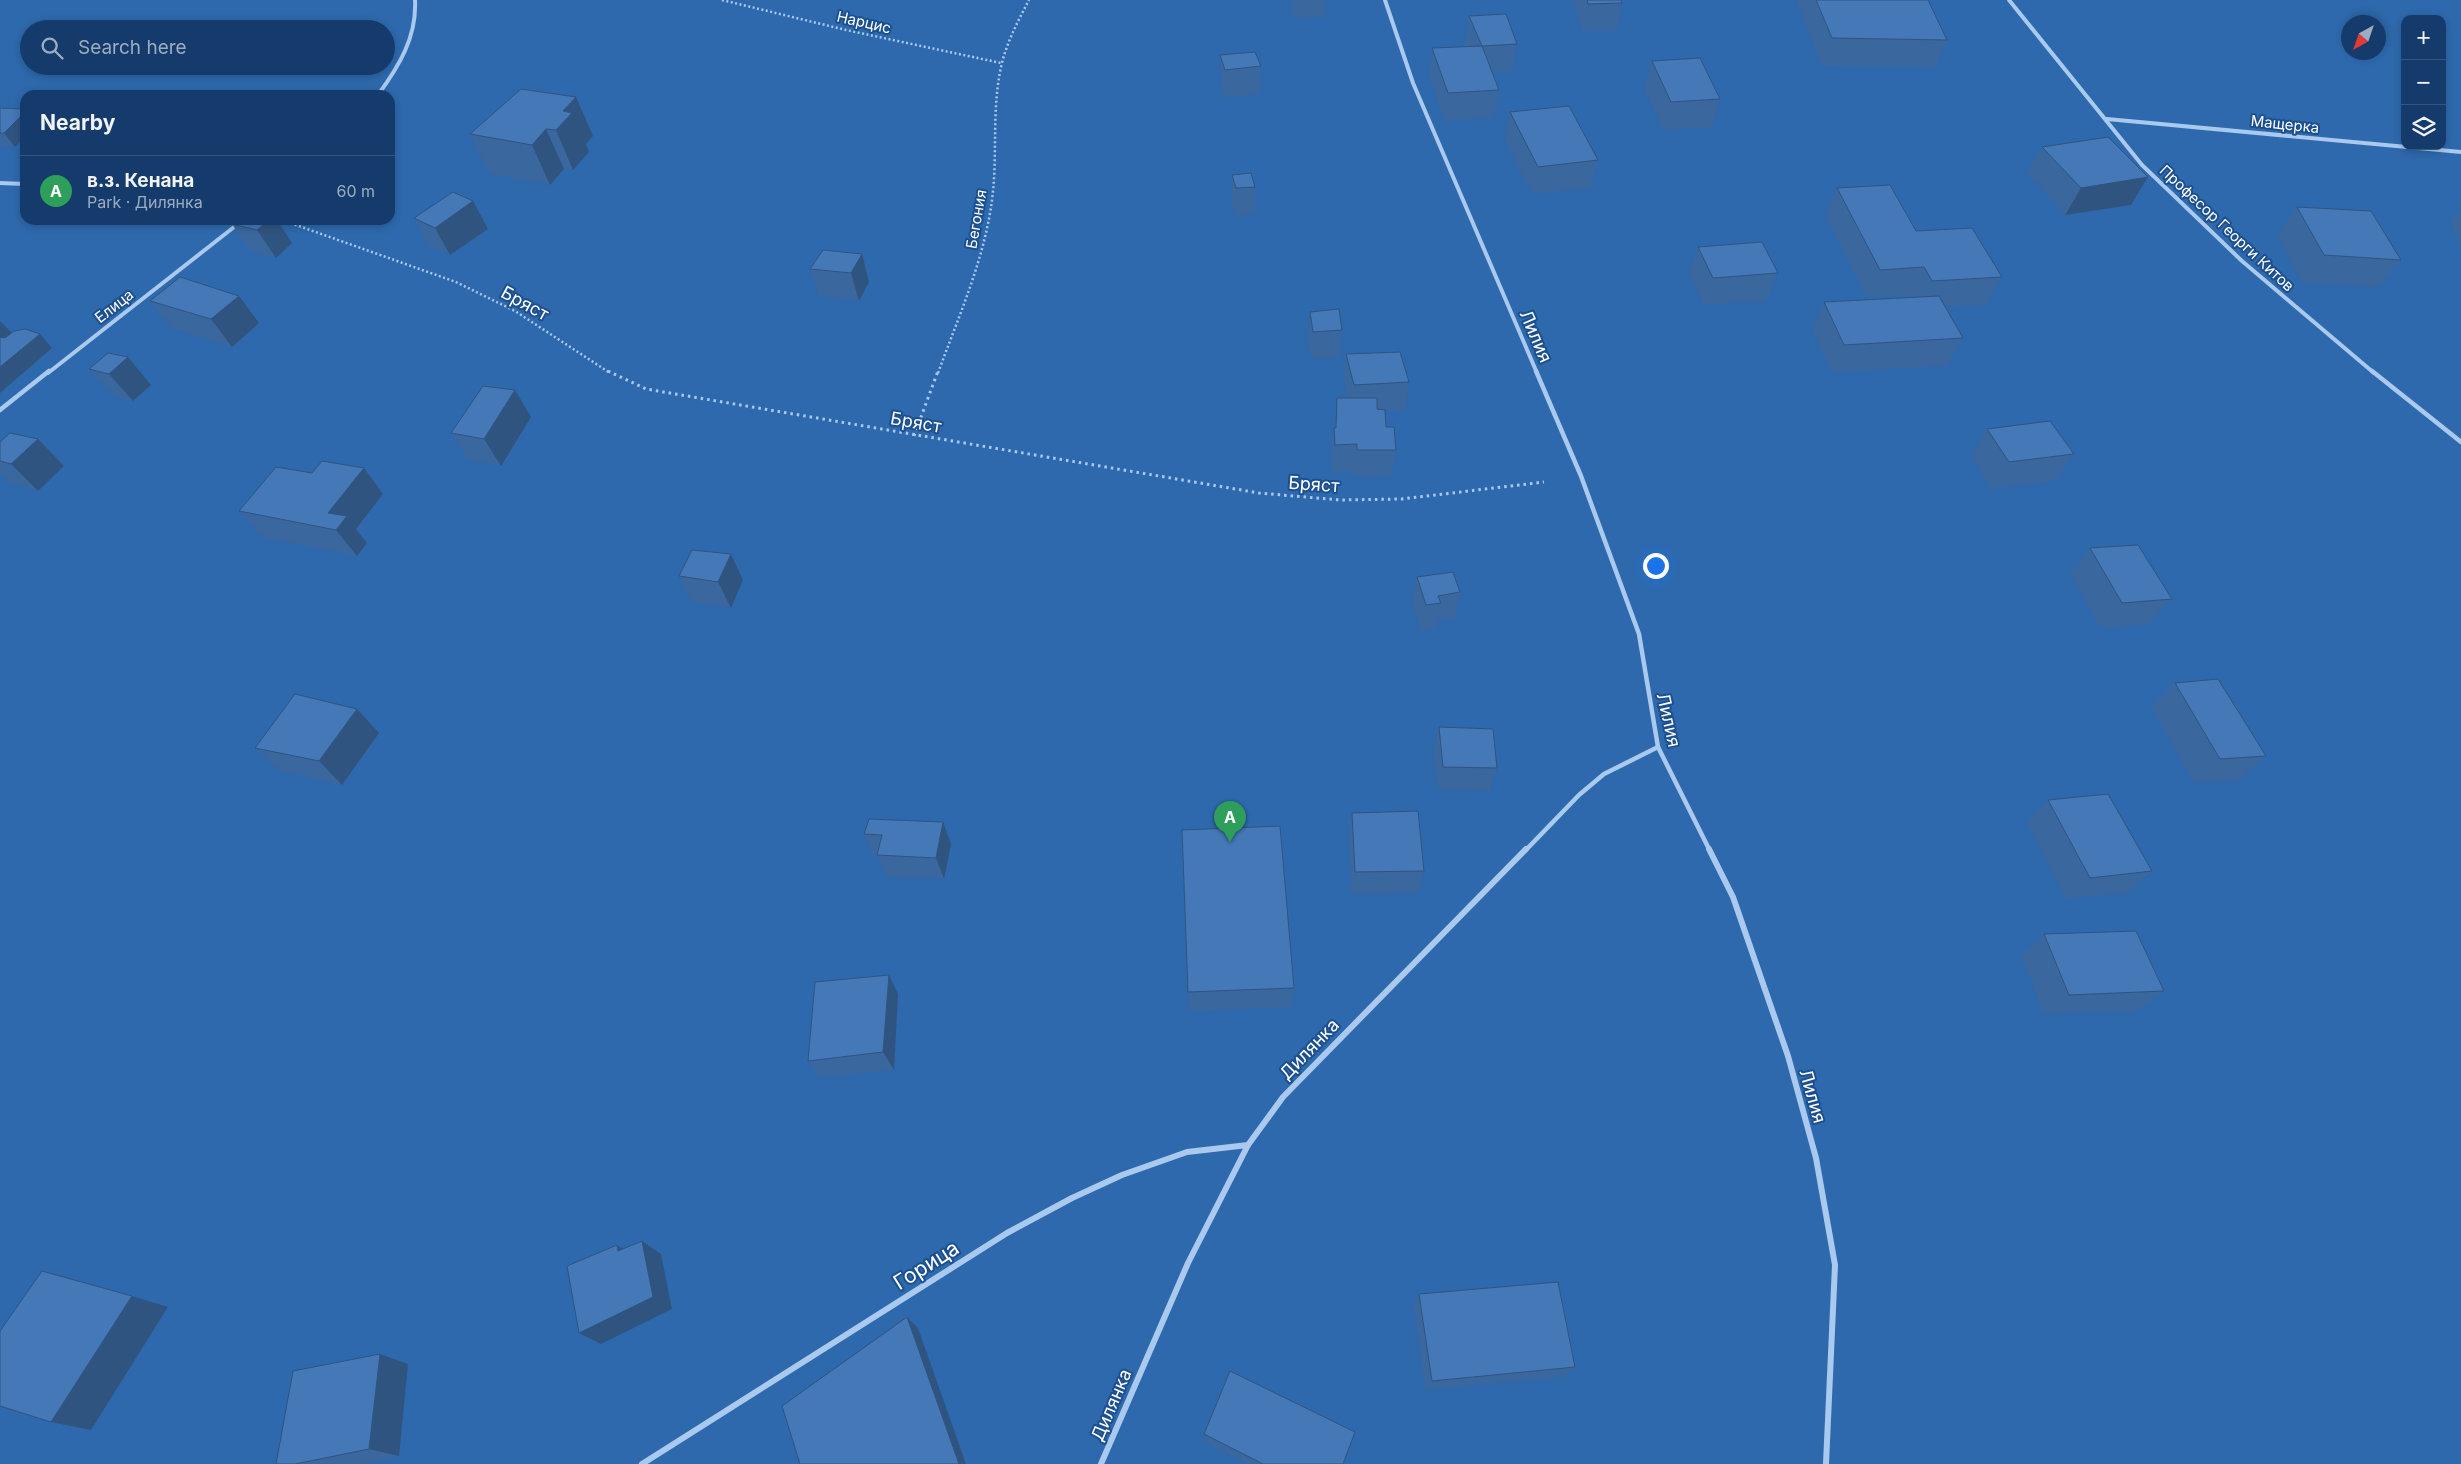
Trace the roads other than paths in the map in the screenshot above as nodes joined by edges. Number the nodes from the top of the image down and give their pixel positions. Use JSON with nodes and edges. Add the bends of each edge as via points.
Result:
{"nodes":[{"id":1,"x":415,"y":0,"type":"edge"},
{"id":2,"x":1385,"y":0,"type":"edge"},
{"id":3,"x":2010,"y":0,"type":"edge"},
{"id":4,"x":395,"y":70,"type":"edge"},
{"id":5,"x":392,"y":75,"type":"edge"},
{"id":6,"x":382,"y":90,"type":"edge"},
{"id":7,"x":2107,"y":118,"type":"junction"},
{"id":8,"x":2461,"y":152,"type":"edge"},
{"id":9,"x":0,"y":183,"type":"edge"},
{"id":10,"x":20,"y":184,"type":"edge"},
{"id":11,"x":237,"y":225,"type":"edge"},
{"id":12,"x":0,"y":410,"type":"edge"},
{"id":13,"x":2461,"y":442,"type":"edge"},
{"id":14,"x":1658,"y":746,"type":"junction"},
{"id":15,"x":1248,"y":1145,"type":"junction"},
{"id":16,"x":642,"y":1464,"type":"edge"},
{"id":17,"x":1102,"y":1464,"type":"edge"},
{"id":18,"x":1826,"y":1464,"type":"edge"}],
"edges":[{"from":1,"to":4,"type":"street","via":[[416,12],[409,44]]},
{"from":2,"to":14,"type":"street","name":"Лилия","via":[[1412,83],[1581,476],[1638,634]]},
{"from":3,"to":7,"type":"street","name":"Професор Георги Китов"},
{"from":5,"to":6,"type":"street"},
{"from":7,"to":8,"type":"street","name":"Мащерка"},
{"from":7,"to":13,"type":"street","name":"Професор Георги Китов","via":[[2142,165],[2242,261]]},
{"from":9,"to":10,"type":"street"},
{"from":11,"to":12,"type":"street","name":"Елица"},
{"from":14,"to":15,"type":"street","name":"Дилянка","via":[[1604,774],[1579,795],[1283,1098]]},
{"from":14,"to":18,"type":"street","name":"Лилия","via":[[1732,897],[1788,1056],[1816,1158],[1835,1265]]},
{"from":15,"to":16,"type":"street","name":"Горица","via":[[1187,1152],[1122,1175],[1072,1198],[1007,1233]]},
{"from":15,"to":17,"type":"street","name":"Дилянка","via":[[1188,1263]]}]}
